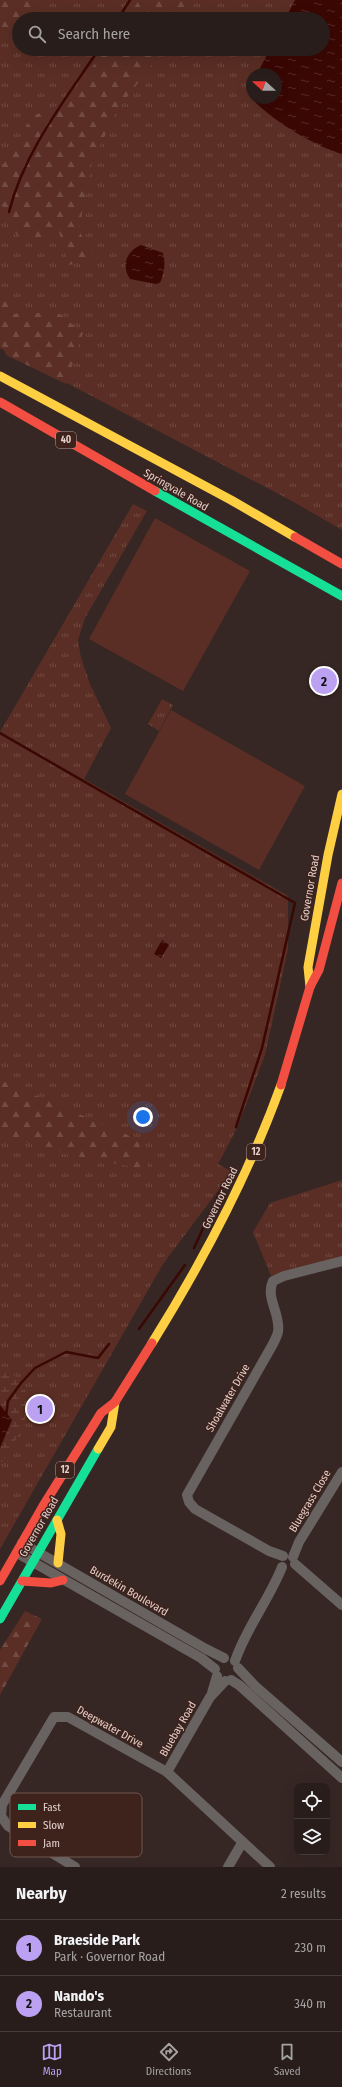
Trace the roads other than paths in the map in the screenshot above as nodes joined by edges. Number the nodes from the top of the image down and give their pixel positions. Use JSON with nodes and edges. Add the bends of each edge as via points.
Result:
{"nodes":[{"id":1,"x":0,"y":376,"type":"edge"},
{"id":2,"x":0,"y":402,"type":"edge"},
{"id":3,"x":342,"y":564,"type":"edge"},
{"id":4,"x":342,"y":596,"type":"edge"},
{"id":5,"x":342,"y":794,"type":"edge"},
{"id":6,"x":342,"y":883,"type":"edge"},
{"id":7,"x":310,"y":987,"type":"junction"},
{"id":8,"x":342,"y":1261,"type":"edge"},
{"id":9,"x":115,"y":1402,"type":"junction"},
{"id":10,"x":342,"y":1472,"type":"edge"},
{"id":11,"x":57,"y":1520,"type":"junction"},
{"id":12,"x":22,"y":1543,"type":"junction"},
{"id":13,"x":17,"y":1552,"type":"junction"},
{"id":14,"x":38,"y":1552,"type":"junction"},
{"id":15,"x":33,"y":1562,"type":"junction"},
{"id":16,"x":287,"y":1562,"type":"junction"},
{"id":17,"x":58,"y":1563,"type":"junction"},
{"id":18,"x":63,"y":1580,"type":"junction"},
{"id":19,"x":0,"y":1581,"type":"edge"},
{"id":20,"x":22,"y":1581,"type":"junction"},
{"id":21,"x":342,"y":1605,"type":"edge"},
{"id":22,"x":0,"y":1619,"type":"edge"},
{"id":23,"x":231,"y":1661,"type":"junction"},
{"id":24,"x":222,"y":1676,"type":"junction"},
{"id":25,"x":342,"y":1762,"type":"edge"},
{"id":26,"x":167,"y":1772,"type":"junction"},
{"id":27,"x":342,"y":1778,"type":"edge"},
{"id":28,"x":10,"y":1827,"type":"edge"},
{"id":29,"x":242,"y":1843,"type":"junction"},
{"id":30,"x":59,"y":1857,"type":"edge"},
{"id":31,"x":75,"y":1867,"type":"edge"},
{"id":32,"x":228,"y":1867,"type":"edge"},
{"id":33,"x":270,"y":1867,"type":"edge"}],
"edges":[{"from":1,"to":3,"type":"main road","name":"Springvale Road","number":"40","via":[[226,496]]},
{"from":2,"to":4,"type":"main road","name":"Springvale Road","number":"40"},
{"from":5,"to":7,"type":"main road","name":"Governor Road","number":"12","via":[[308,967]]},
{"from":6,"to":7,"type":"main road","name":"Governor Road","number":"12","via":[[319,970]]},
{"from":7,"to":9,"type":"main road","name":"Governor Road","number":"12","via":[[278,1094],[238,1192],[175,1306]]},
{"from":8,"to":16,"type":"street","name":"Shoalwater Drive","via":[[273,1281],[270,1295],[278,1332],[188,1495],[194,1509]]},
{"from":9,"to":11,"type":"main road","name":"Governor Road","number":"12","via":[[111,1427]]},
{"from":9,"to":12,"type":"main road","name":"Governor Road","number":"12","via":[[101,1413]]},
{"from":10,"to":16,"type":"street","name":"Bluegrass Close"},
{"from":11,"to":14,"type":"main road","name":"Governor Road","number":"12"},
{"from":11,"to":17,"type":"main road","via":[[61,1534]]},
{"from":12,"to":13,"type":"main road","name":"Governor Road","number":"12"},
{"from":12,"to":14,"type":"street","name":"Burdekin Boulevard"},
{"from":13,"to":15,"type":"street","name":"Burdekin Boulevard"},
{"from":13,"to":19,"type":"main road","name":"Governor Road","number":"12"},
{"from":14,"to":15,"type":"main road","name":"Governor Road","number":"12"},
{"from":14,"to":17,"type":"street","name":"Burdekin Boulevard"},
{"from":15,"to":18,"type":"street","name":"Burdekin Boulevard"},
{"from":15,"to":20,"type":"main road","name":"Governor Road","number":"12"},
{"from":16,"to":21,"type":"street"},
{"from":16,"to":23,"type":"street","name":"Bluegrass Close"},
{"from":17,"to":23,"type":"street","name":"Burdekin Boulevard","via":[[206,1650]]},
{"from":18,"to":20,"type":"main road"},
{"from":18,"to":24,"type":"street","name":"Burdekin Boulevard","via":[[201,1658]]},
{"from":20,"to":22,"type":"main road","name":"Governor Road","number":"12"},
{"from":23,"to":24,"type":"street","via":[[236,1675]]},
{"from":23,"to":24,"type":"street","via":[[217,1662]]},
{"from":23,"to":25,"type":"street","name":"Burdekin Boulevard","via":[[255,1686]]},
{"from":24,"to":26,"type":"street","name":"Bluebay Road"},
{"from":24,"to":27,"type":"street","name":"Burdekin Boulevard","via":[[238,1685]]},
{"from":26,"to":28,"type":"street","name":"Deepwater Drive","via":[[68,1717],[54,1717],[2,1805],[1,1816]]},
{"from":26,"to":29,"type":"street","name":"Deepwater Drive"},
{"from":29,"to":32,"type":"street"},
{"from":29,"to":33,"type":"street","name":"Deepwater Drive"},
{"from":30,"to":31,"type":"street","name":"Deepwater Drive"}]}
